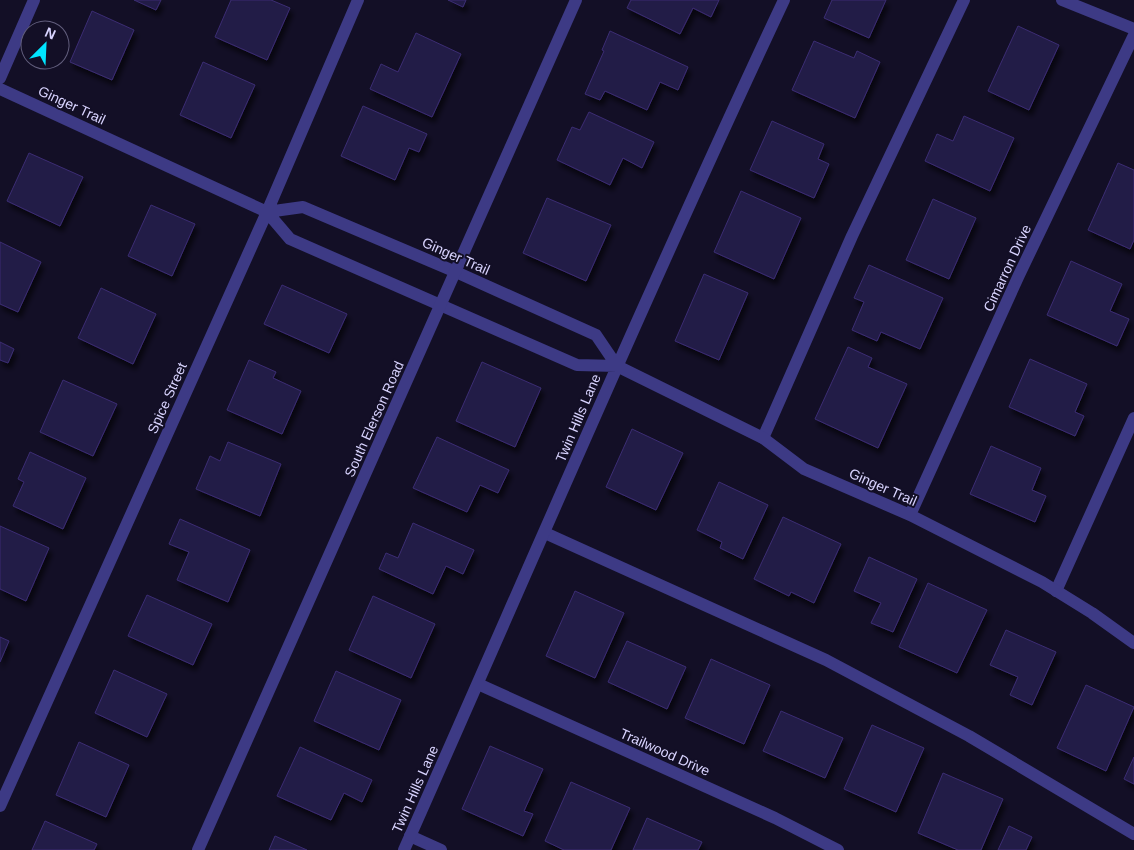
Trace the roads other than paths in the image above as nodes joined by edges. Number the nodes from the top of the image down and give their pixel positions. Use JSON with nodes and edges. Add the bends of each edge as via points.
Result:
{"nodes":[{"id":1,"x":34,"y":0,"type":"edge"},
{"id":2,"x":358,"y":0,"type":"edge"},
{"id":3,"x":576,"y":0,"type":"edge"},
{"id":4,"x":784,"y":0,"type":"edge"},
{"id":5,"x":964,"y":0,"type":"edge"},
{"id":6,"x":1062,"y":0,"type":"edge"},
{"id":7,"x":1134,"y":29,"type":"edge"},
{"id":8,"x":1134,"y":35,"type":"edge"},
{"id":9,"x":0,"y":78,"type":"edge"},
{"id":10,"x":0,"y":88,"type":"edge"},
{"id":11,"x":267,"y":212,"type":"junction"},
{"id":12,"x":456,"y":272,"type":"junction"},
{"id":13,"x":442,"y":305,"type":"junction"},
{"id":14,"x":617,"y":366,"type":"junction"},
{"id":15,"x":1134,"y":418,"type":"edge"},
{"id":16,"x":763,"y":438,"type":"junction"},
{"id":17,"x":910,"y":515,"type":"junction"},
{"id":18,"x":545,"y":533,"type":"junction"},
{"id":19,"x":1056,"y":591,"type":"junction"},
{"id":20,"x":1134,"y":643,"type":"edge"},
{"id":21,"x":478,"y":684,"type":"junction"},
{"id":22,"x":0,"y":806,"type":"edge"},
{"id":23,"x":1134,"y":834,"type":"edge"},
{"id":24,"x":410,"y":836,"type":"junction"},
{"id":25,"x":198,"y":850,"type":"edge"},
{"id":26,"x":404,"y":850,"type":"edge"},
{"id":27,"x":441,"y":850,"type":"edge"},
{"id":28,"x":838,"y":850,"type":"edge"}],
"edges":[{"from":1,"to":9,"type":"street"},
{"from":2,"to":11,"type":"street","name":"Spice Street"},
{"from":3,"to":12,"type":"street","name":"South Elerson Road"},
{"from":4,"to":14,"type":"street","name":"Twin Hills Lane"},
{"from":5,"to":16,"type":"street","via":[[852,236]]},
{"from":6,"to":7,"type":"street"},
{"from":8,"to":17,"type":"street","name":"Cimarron Drive","via":[[1019,275]]},
{"from":10,"to":11,"type":"street","name":"Ginger Trail"},
{"from":11,"to":12,"type":"street","name":"Ginger Trail","via":[[303,207]]},
{"from":11,"to":13,"type":"street","name":"Ginger Trail","via":[[290,238]]},
{"from":11,"to":22,"type":"street","name":"Spice Street"},
{"from":12,"to":13,"type":"street","name":"South Elerson Road"},
{"from":12,"to":14,"type":"street","name":"Ginger Trail","via":[[596,335]]},
{"from":13,"to":14,"type":"street","name":"Ginger Trail","via":[[577,365]]},
{"from":13,"to":25,"type":"street","name":"South Elerson Road"},
{"from":14,"to":16,"type":"street","name":"Ginger Trail"},
{"from":14,"to":18,"type":"street","name":"Twin Hills Lane"},
{"from":15,"to":19,"type":"street"},
{"from":16,"to":17,"type":"street","name":"Ginger Trail","via":[[804,469]]},
{"from":17,"to":19,"type":"street","name":"Ginger Trail"},
{"from":18,"to":21,"type":"street","name":"Twin Hills Lane"},
{"from":18,"to":23,"type":"street","via":[[826,660],[969,736]]},
{"from":19,"to":20,"type":"street","name":"Ginger Trail"},
{"from":21,"to":24,"type":"street","name":"Twin Hills Lane"},
{"from":21,"to":28,"type":"street","name":"Trailwood Drive","via":[[775,818]]},
{"from":24,"to":26,"type":"street","name":"Twin Hills Lane"},
{"from":24,"to":27,"type":"street"}]}
